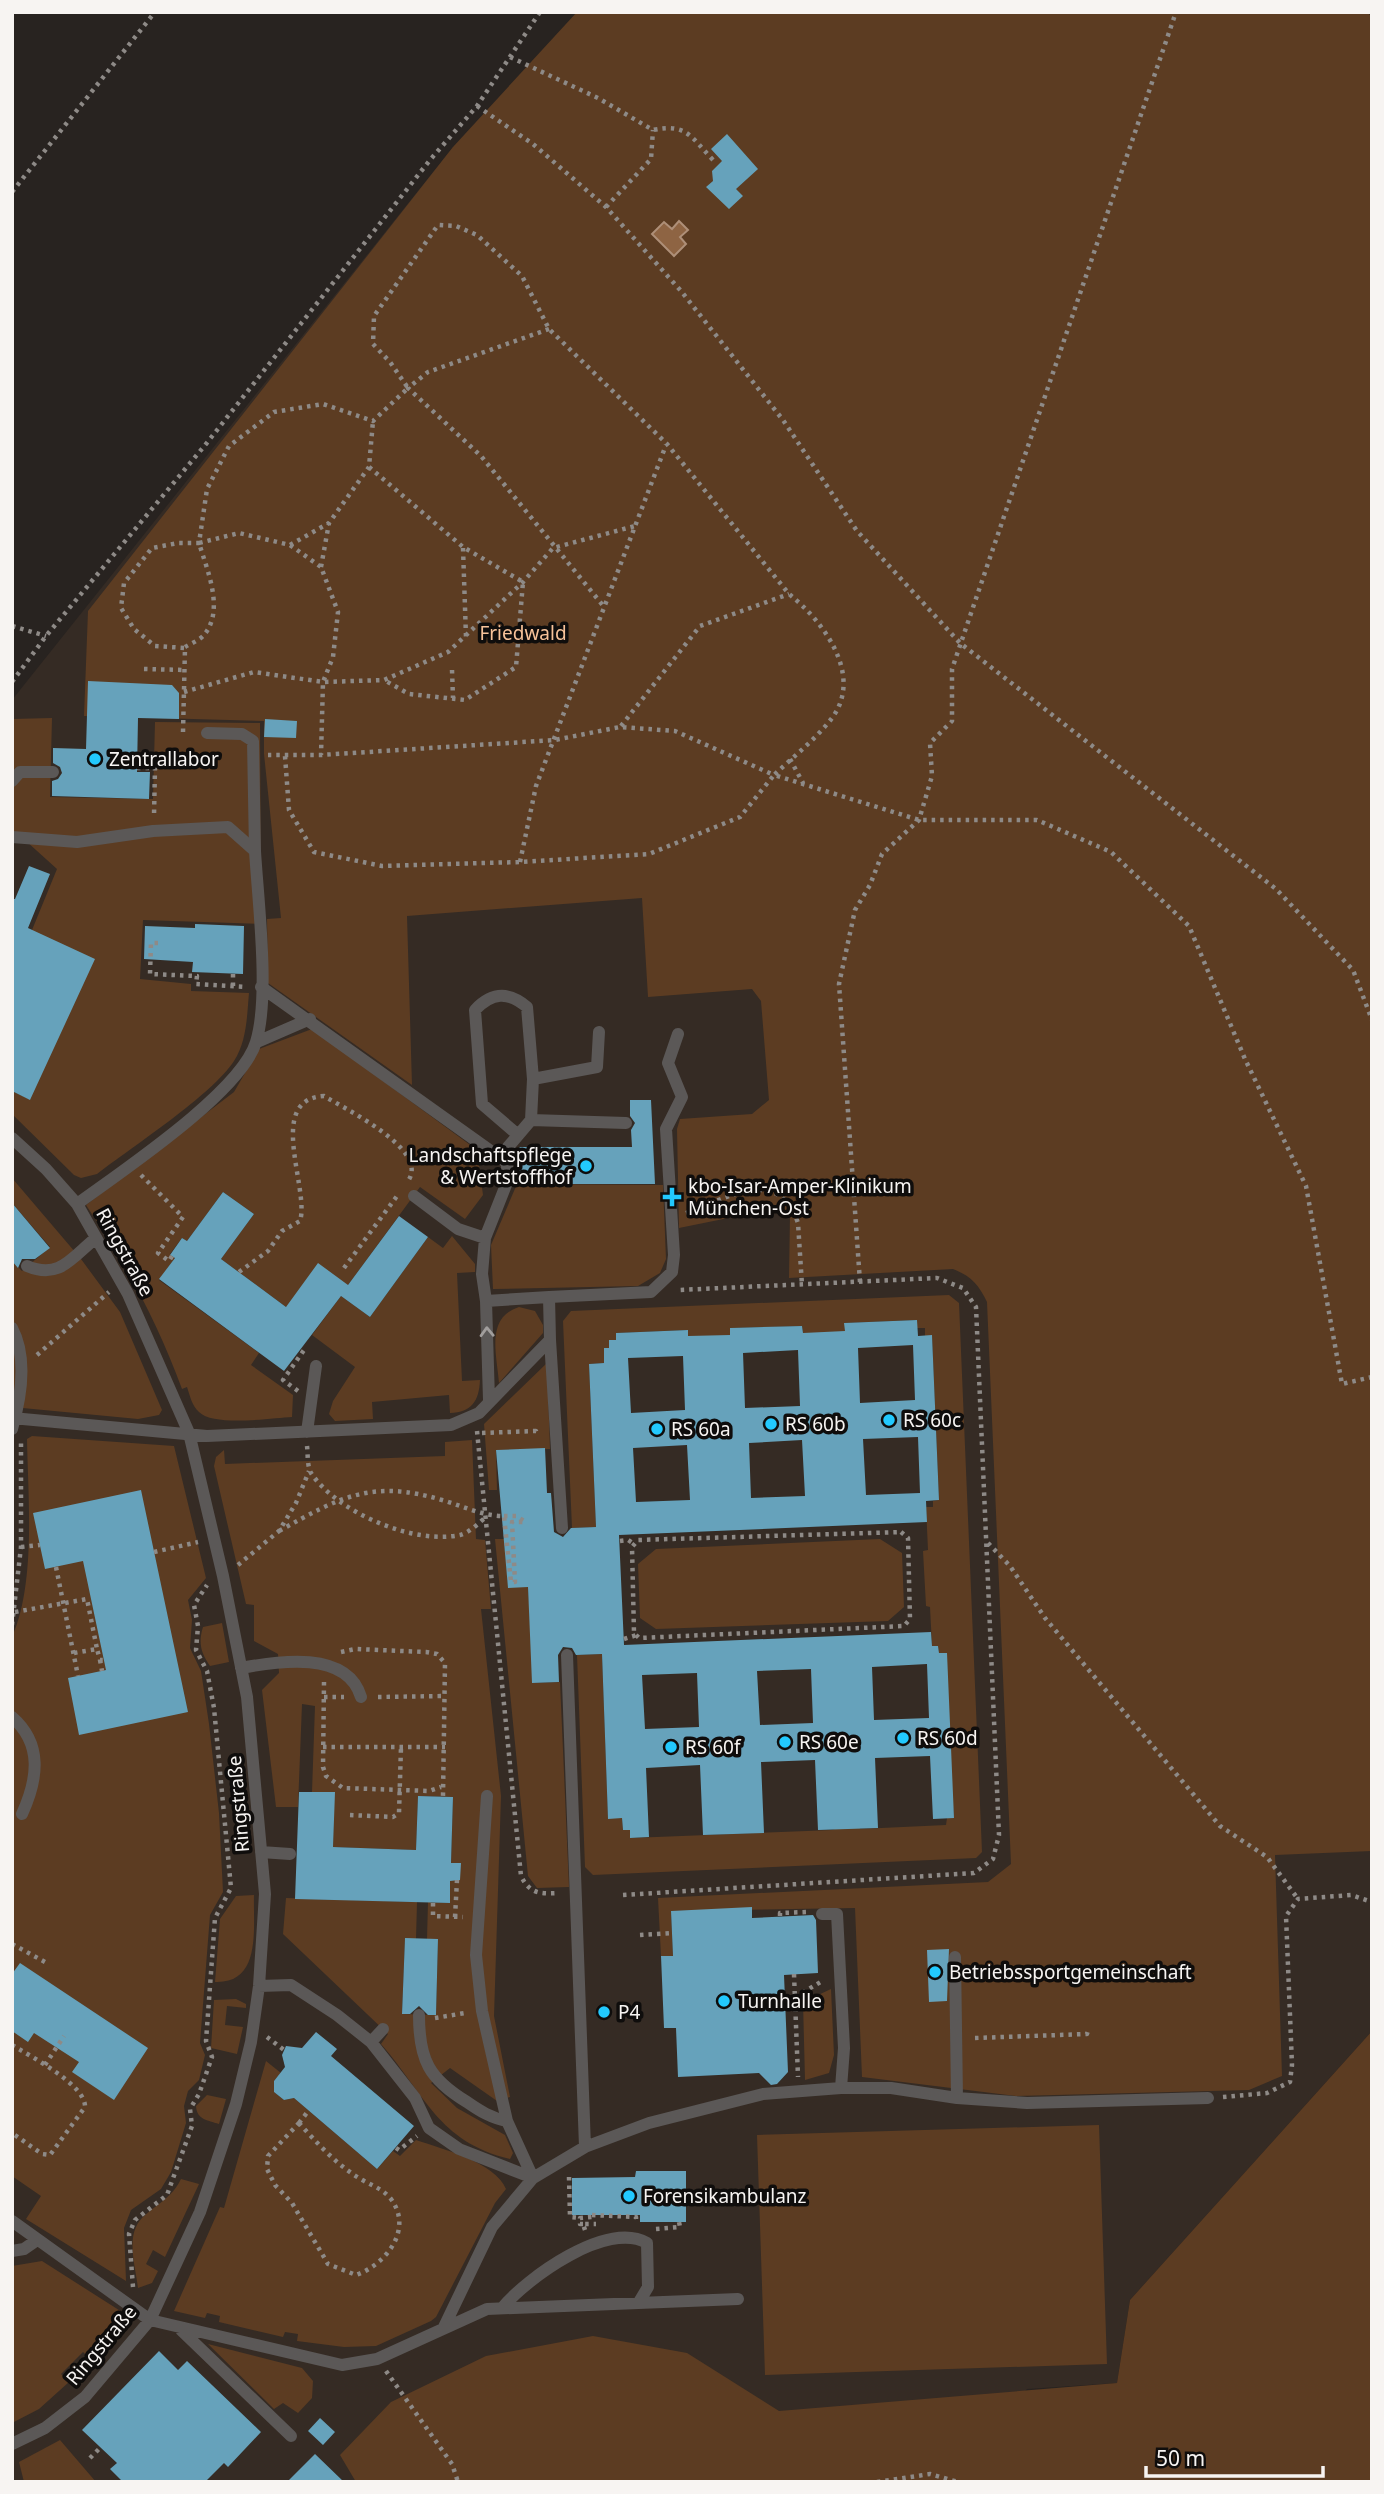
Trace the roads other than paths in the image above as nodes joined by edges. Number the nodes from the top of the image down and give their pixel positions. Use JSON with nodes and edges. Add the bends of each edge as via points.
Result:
{"nodes":[{"id":1,"x":207,"y":733,"type":"dead end"},
{"id":2,"x":52,"y":772,"type":"dead end"},
{"id":3,"x":12,"y":781,"type":"edge"},
{"id":4,"x":12,"y":836,"type":"edge"},
{"id":5,"x":256,"y":851,"type":"junction"},
{"id":6,"x":261,"y":987,"type":"junction"},
{"id":7,"x":310,"y":1019,"type":"junction"},
{"id":8,"x":599,"y":1032,"type":"dead end"},
{"id":9,"x":678,"y":1034,"type":"dead end"},
{"id":10,"x":257,"y":1042,"type":"junction"},
{"id":11,"x":533,"y":1079,"type":"junction"},
{"id":12,"x":531,"y":1120,"type":"junction"},
{"id":13,"x":626,"y":1123,"type":"dead end"},
{"id":14,"x":517,"y":1134,"type":"junction"},
{"id":15,"x":12,"y":1138,"type":"edge"},
{"id":16,"x":506,"y":1162,"type":"junction"},
{"id":17,"x":414,"y":1196,"type":"dead end"},
{"id":18,"x":77,"y":1204,"type":"junction"},
{"id":19,"x":96,"y":1238,"type":"junction"},
{"id":20,"x":485,"y":1238,"type":"junction"},
{"id":21,"x":27,"y":1266,"type":"dead end"},
{"id":22,"x":549,"y":1297,"type":"junction"},
{"id":23,"x":486,"y":1301,"type":"junction"},
{"id":24,"x":12,"y":1328,"type":"edge"},
{"id":25,"x":550,"y":1340,"type":"junction"},
{"id":26,"x":316,"y":1366,"type":"dead end"},
{"id":27,"x":489,"y":1400,"type":"junction"},
{"id":28,"x":13,"y":1422,"type":"edge"},
{"id":29,"x":307,"y":1432,"type":"junction"},
{"id":30,"x":189,"y":1433,"type":"junction"},
{"id":31,"x":562,"y":1528,"type":"dead end"},
{"id":32,"x":567,"y":1655,"type":"dead end"},
{"id":33,"x":241,"y":1668,"type":"junction"},
{"id":34,"x":361,"y":1697,"type":"road end"},
{"id":35,"x":12,"y":1717,"type":"edge"},
{"id":36,"x":487,"y":1796,"type":"dead end"},
{"id":37,"x":22,"y":1814,"type":"dead end"},
{"id":38,"x":261,"y":1852,"type":"junction"},
{"id":39,"x":290,"y":1854,"type":"dead end"},
{"id":40,"x":822,"y":1914,"type":"dead end"},
{"id":41,"x":955,"y":1957,"type":"dead end"},
{"id":42,"x":259,"y":1986,"type":"junction"},
{"id":43,"x":419,"y":2015,"type":"dead end"},
{"id":44,"x":383,"y":2029,"type":"dead end"},
{"id":45,"x":371,"y":2042,"type":"junction"},
{"id":46,"x":841,"y":2088,"type":"junction"},
{"id":47,"x":957,"y":2098,"type":"junction"},
{"id":48,"x":1208,"y":2098,"type":"road end"},
{"id":49,"x":507,"y":2121,"type":"junction"},
{"id":50,"x":585,"y":2147,"type":"junction"},
{"id":51,"x":533,"y":2178,"type":"junction"},
{"id":52,"x":12,"y":2221,"type":"edge"},
{"id":53,"x":37,"y":2240,"type":"junction"},
{"id":54,"x":12,"y":2251,"type":"edge"},
{"id":55,"x":738,"y":2300,"type":"dead end"},
{"id":56,"x":639,"y":2302,"type":"junction"},
{"id":57,"x":502,"y":2308,"type":"junction"},
{"id":58,"x":150,"y":2320,"type":"junction"},
{"id":59,"x":181,"y":2329,"type":"junction"},
{"id":60,"x":443,"y":2329,"type":"junction"},
{"id":61,"x":291,"y":2437,"type":"dead end"},
{"id":62,"x":12,"y":2444,"type":"edge"}],
"edges":[{"from":1,"to":5,"type":"lane","via":[[242,734],[253,741]]},
{"from":2,"to":3,"type":"lane","via":[[20,772]]},
{"from":4,"to":5,"type":"lane","via":[[78,842],[228,827]]},
{"from":5,"to":6,"type":"lane"},
{"from":6,"to":7,"type":"lane"},
{"from":6,"to":10,"type":"lane"},
{"from":7,"to":10,"type":"lane"},
{"from":7,"to":16,"type":"lane"},
{"from":8,"to":11,"type":"lane","via":[[597,1067]]},
{"from":9,"to":22,"type":"lane","via":[[668,1063],[682,1097],[666,1129],[671,1272],[650,1292]]},
{"from":10,"to":18,"type":"lane","via":[[246,1066],[222,1093]]},
{"from":11,"to":12,"type":"lane"},
{"from":11,"to":14,"type":"lane","via":[[527,1007],[515,997],[501,994],[486,999],[475,1010],[482,1104]]},
{"from":12,"to":13,"type":"lane"},
{"from":12,"to":14,"type":"lane"},
{"from":14,"to":16,"type":"lane","via":[[508,1147]]},
{"from":15,"to":18,"type":"lane","name":"Ringstraße"},
{"from":16,"to":20,"type":"lane","via":[[506,1185]]},
{"from":17,"to":20,"type":"lane","via":[[458,1229]]},
{"from":18,"to":19,"type":"lane","name":"Ringstraße"},
{"from":19,"to":21,"type":"lane","via":[[63,1267],[41,1272]]},
{"from":19,"to":30,"type":"lane","name":"Ringstraße","via":[[128,1294]]},
{"from":20,"to":23,"type":"lane","via":[[482,1274]]},
{"from":22,"to":23,"type":"lane"},
{"from":22,"to":25,"type":"lane"},
{"from":27,"to":23,"type":"lane","one_way":true},
{"from":24,"to":28,"type":"lane","via":[[23,1365]]},
{"from":25,"to":27,"type":"lane"},
{"from":25,"to":31,"type":"lane"},
{"from":26,"to":29,"type":"lane"},
{"from":27,"to":29,"type":"lane","via":[[479,1413],[451,1425]]},
{"from":28,"to":30,"type":"lane"},
{"from":29,"to":30,"type":"lane"},
{"from":30,"to":33,"type":"lane","name":"Ringstraße"},
{"from":32,"to":50,"type":"lane"},
{"from":33,"to":34,"type":"lane","via":[[279,1663],[327,1665],[350,1679]]},
{"from":33,"to":38,"type":"lane","name":"Ringstraße"},
{"from":35,"to":37,"type":"lane","via":[[28,1731],[34,1761],[34,1787]]},
{"from":36,"to":49,"type":"lane","via":[[476,1955],[482,2011]]},
{"from":38,"to":39,"type":"lane"},
{"from":38,"to":42,"type":"lane","name":"Ringstraße","via":[[265,1894]]},
{"from":40,"to":46,"type":"lane","via":[[837,1914],[844,2048]]},
{"from":41,"to":47,"type":"lane"},
{"from":42,"to":45,"type":"lane","via":[[290,1985]]},
{"from":42,"to":58,"type":"lane","name":"Ringstraße","via":[[236,2104],[200,2212]]},
{"from":43,"to":49,"type":"lane","via":[[425,2063],[436,2080],[493,2118]]},
{"from":44,"to":45,"type":"lane"},
{"from":45,"to":51,"type":"lane","via":[[415,2098],[429,2128],[459,2149]]},
{"from":46,"to":47,"type":"lane","via":[[891,2088]]},
{"from":46,"to":50,"type":"lane","via":[[722,2103]]},
{"from":47,"to":48,"type":"lane","via":[[1027,2103]]},
{"from":49,"to":51,"type":"lane"},
{"from":50,"to":51,"type":"lane"},
{"from":51,"to":60,"type":"lane","via":[[492,2227]]},
{"from":52,"to":53,"type":"lane"},
{"from":53,"to":54,"type":"lane"},
{"from":53,"to":58,"type":"lane"},
{"from":55,"to":56,"type":"lane"},
{"from":56,"to":57,"type":"lane"},
{"from":56,"to":57,"type":"lane","via":[[648,2287],[647,2243],[641,2239],[589,2245],[519,2288]]},
{"from":57,"to":60,"type":"lane","via":[[487,2309]]},
{"from":58,"to":59,"type":"lane"},
{"from":58,"to":62,"type":"lane","name":"Ringstraße","via":[[85,2397],[45,2428]]},
{"from":59,"to":60,"type":"lane","via":[[342,2365],[377,2359]]},
{"from":59,"to":61,"type":"lane"}]}
